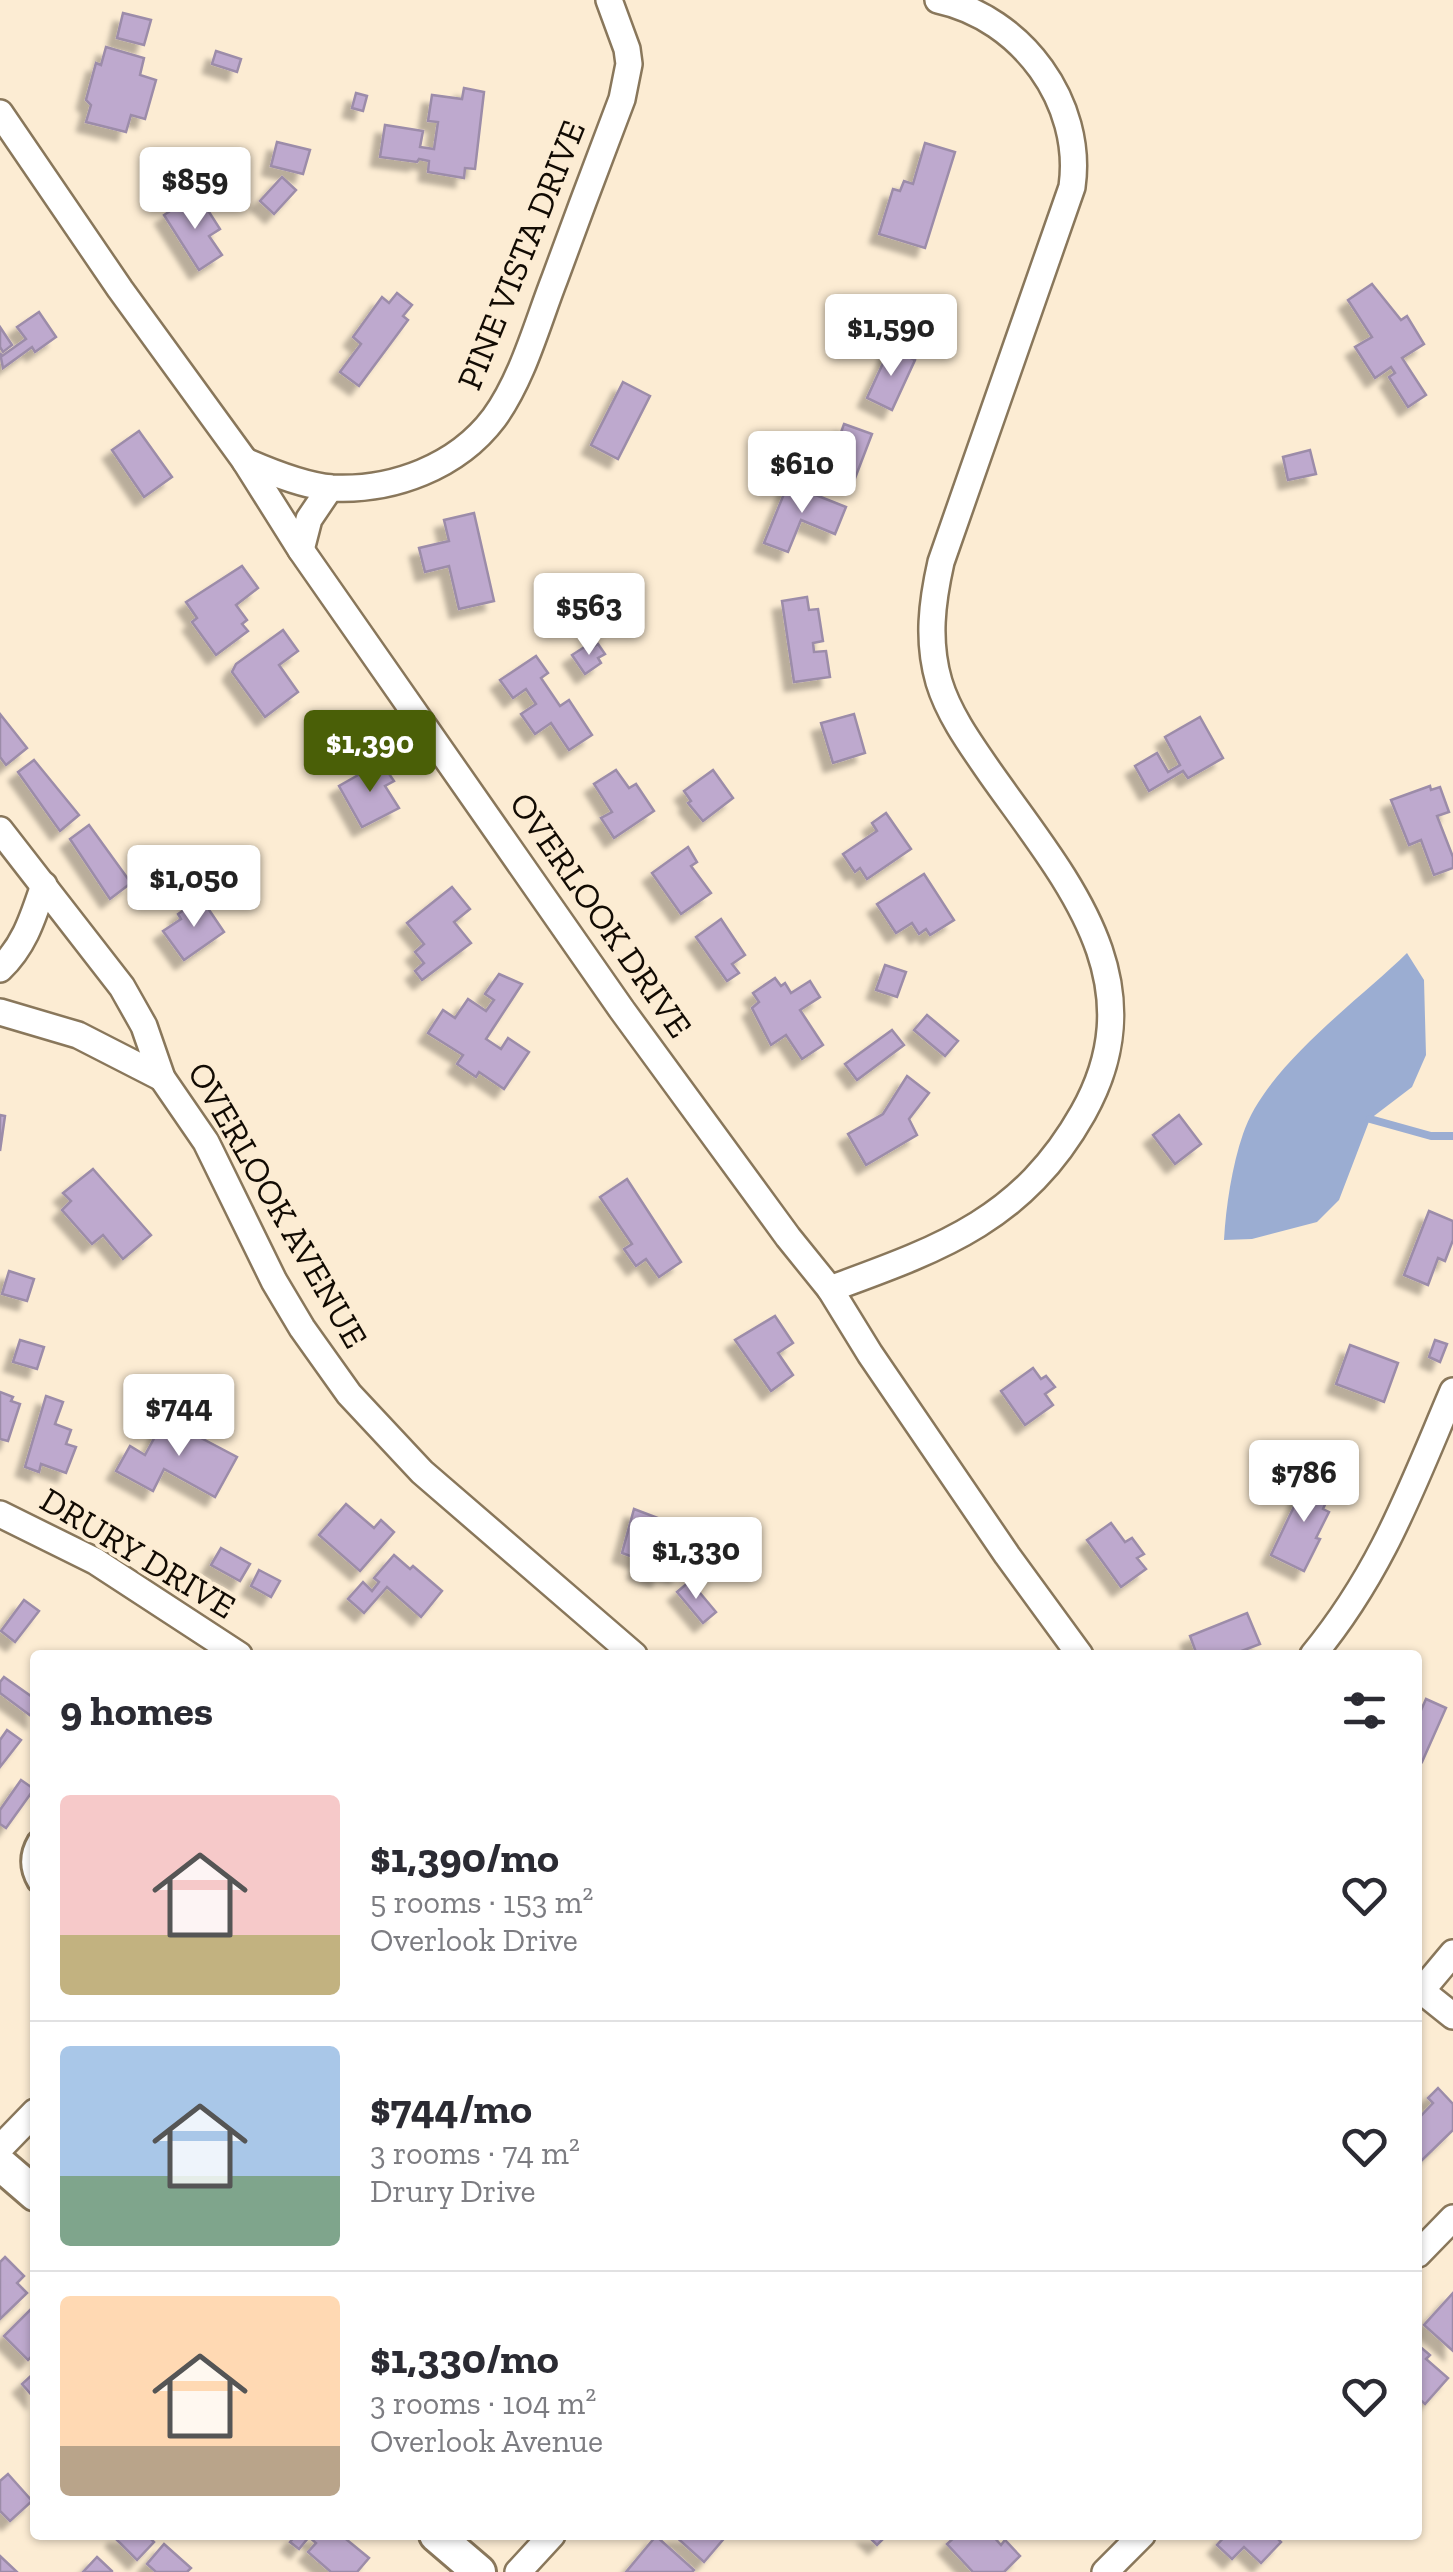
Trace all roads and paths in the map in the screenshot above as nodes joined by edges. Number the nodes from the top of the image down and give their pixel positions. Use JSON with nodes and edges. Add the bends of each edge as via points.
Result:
{"nodes":[{"id":1,"x":609,"y":0,"type":"edge"},
{"id":2,"x":938,"y":0,"type":"edge"},
{"id":3,"x":2,"y":121,"type":"edge"},
{"id":4,"x":245,"y":461,"type":"junction"},
{"id":5,"x":330,"y":488,"type":"junction"},
{"id":6,"x":301,"y":550,"type":"junction"},
{"id":7,"x":0,"y":830,"type":"edge"},
{"id":8,"x":44,"y":885,"type":"junction"},
{"id":9,"x":0,"y":969,"type":"edge"},
{"id":10,"x":0,"y":1012,"type":"edge"},
{"id":11,"x":162,"y":1078,"type":"junction"},
{"id":12,"x":830,"y":1289,"type":"junction"},
{"id":13,"x":1453,"y":1390,"type":"edge"},
{"id":14,"x":0,"y":1514,"type":"edge"},
{"id":15,"x":231,"y":1650,"type":"edge"},
{"id":16,"x":628,"y":1650,"type":"edge"},
{"id":17,"x":1076,"y":1650,"type":"edge"},
{"id":18,"x":1317,"y":1650,"type":"edge"},
{"id":19,"x":1453,"y":1954,"type":"edge"},
{"id":20,"x":1422,"y":1987,"type":"edge"},
{"id":21,"x":1422,"y":1991,"type":"edge"},
{"id":22,"x":1453,"y":2016,"type":"edge"},
{"id":23,"x":30,"y":2117,"type":"edge"},
{"id":24,"x":0,"y":2148,"type":"edge"},
{"id":25,"x":0,"y":2164,"type":"edge"},
{"id":26,"x":30,"y":2190,"type":"edge"},
{"id":27,"x":1453,"y":2218,"type":"edge"},
{"id":28,"x":1422,"y":2250,"type":"edge"},
{"id":29,"x":442,"y":2540,"type":"edge"},
{"id":30,"x":547,"y":2540,"type":"edge"},
{"id":31,"x":1137,"y":2540,"type":"edge"},
{"id":32,"x":479,"y":2572,"type":"edge"},
{"id":33,"x":518,"y":2572,"type":"edge"},
{"id":34,"x":1106,"y":2572,"type":"edge"}],
"edges":[{"from":1,"to":5,"type":"street","name":"PINE VISTA DRIVE","via":[[629,64],[622,99],[510,390],[493,418],[430,470],[384,484]]},
{"from":2,"to":12,"type":"street","via":[[986,18],[1038,62],[1069,122],[1075,166],[940,562],[931,609],[938,679],[970,744],[1076,895],[1100,942],[1111,1034],[1096,1090],[1070,1136],[1028,1186],[981,1225]]},
{"from":3,"to":4,"type":"street","name":"OVERLOOK DRIVE"},
{"from":4,"to":5,"type":"street","name":"PINE VISTA DRIVE"},
{"from":4,"to":6,"type":"street","name":"OVERLOOK DRIVE"},
{"from":5,"to":6,"type":"street","via":[[309,520]]},
{"from":6,"to":12,"type":"street","name":"OVERLOOK DRIVE","via":[[622,1010]]},
{"from":7,"to":8,"type":"street","name":"OVERLOOK AVENUE"},
{"from":8,"to":9,"type":"street","via":[[27,934]]},
{"from":8,"to":11,"type":"street","name":"OVERLOOK AVENUE","via":[[122,987]]},
{"from":10,"to":11,"type":"street","via":[[78,1034]]},
{"from":11,"to":16,"type":"street","name":"OVERLOOK AVENUE","via":[[206,1142],[274,1281],[349,1394],[422,1472]]},
{"from":12,"to":17,"type":"street","name":"OVERLOOK DRIVE"},
{"from":13,"to":18,"type":"street","via":[[1404,1511],[1362,1590]]},
{"from":14,"to":15,"type":"street","name":"DRURY DRIVE","via":[[95,1561]]},
{"from":19,"to":20,"type":"street"},
{"from":21,"to":22,"type":"street"},
{"from":23,"to":24,"type":"street"},
{"from":25,"to":26,"type":"street"},
{"from":27,"to":28,"type":"street"},
{"from":29,"to":32,"type":"street"},
{"from":30,"to":33,"type":"street"},
{"from":31,"to":34,"type":"street"}]}
